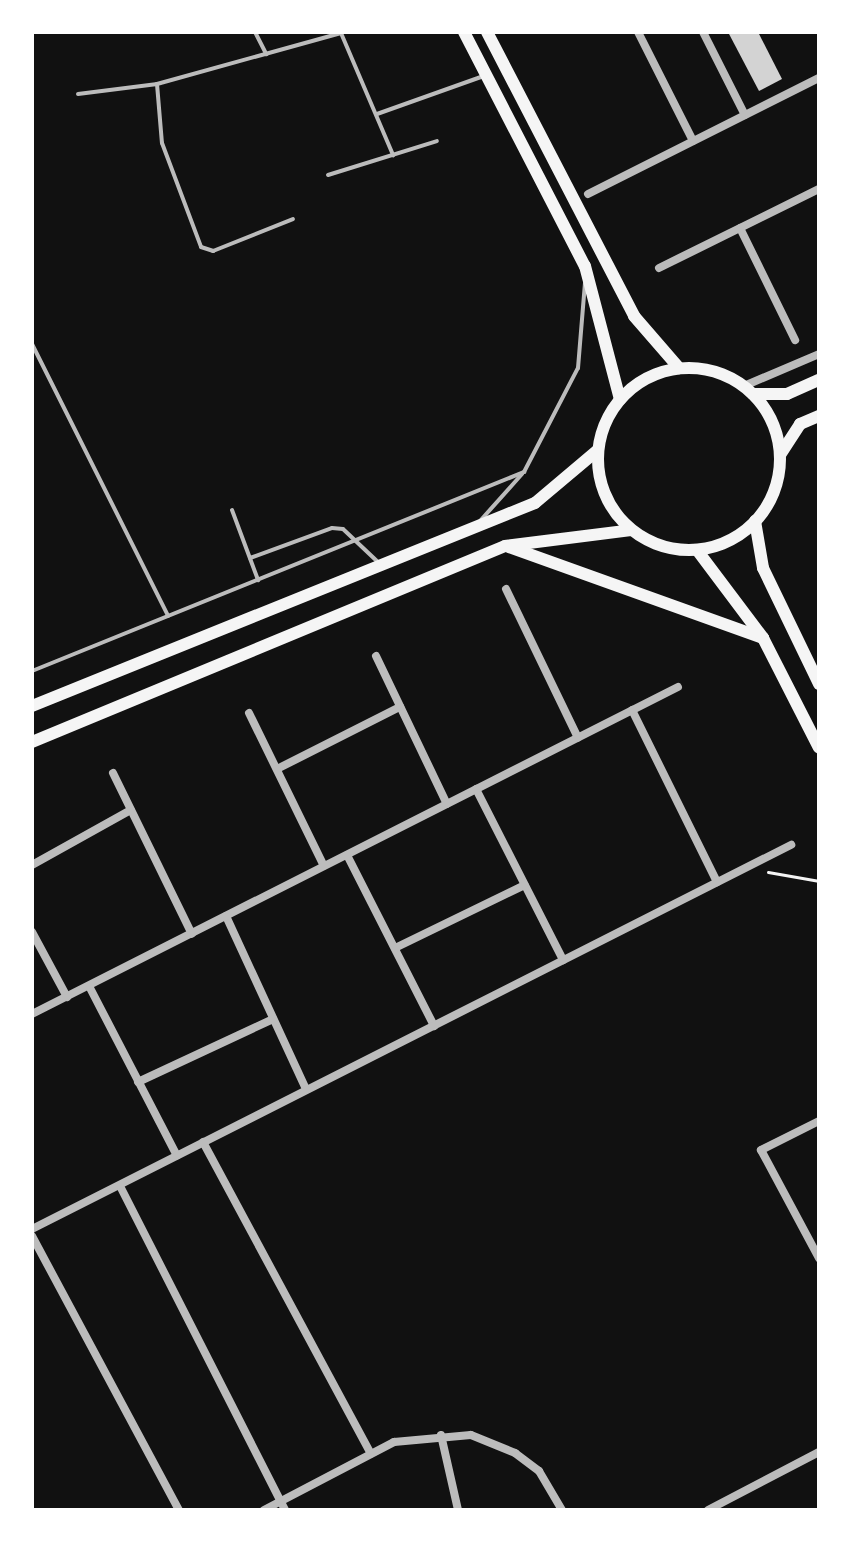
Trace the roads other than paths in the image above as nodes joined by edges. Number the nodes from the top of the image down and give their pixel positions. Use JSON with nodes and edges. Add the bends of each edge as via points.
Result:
{"nodes":[{"id":1,"x":255,"y":32,"type":"edge"},
{"id":2,"x":464,"y":32,"type":"edge"},
{"id":3,"x":487,"y":32,"type":"edge"},
{"id":4,"x":638,"y":32,"type":"edge"},
{"id":5,"x":703,"y":32,"type":"edge"},
{"id":6,"x":266,"y":54,"type":"junction"},
{"id":7,"x":486,"y":75,"type":"junction"},
{"id":8,"x":819,"y":78,"type":"edge"},
{"id":9,"x":157,"y":84,"type":"junction"},
{"id":10,"x":78,"y":94,"type":"dead end"},
{"id":11,"x":377,"y":114,"type":"junction"},
{"id":12,"x":745,"y":115,"type":"junction"},
{"id":13,"x":437,"y":141,"type":"dead end"},
{"id":14,"x":693,"y":141,"type":"junction"},
{"id":15,"x":393,"y":155,"type":"junction"},
{"id":16,"x":328,"y":175,"type":"dead end"},
{"id":17,"x":819,"y":189,"type":"edge"},
{"id":18,"x":588,"y":194,"type":"dead end"},
{"id":19,"x":293,"y":219,"type":"dead end"},
{"id":20,"x":740,"y":228,"type":"junction"},
{"id":21,"x":585,"y":266,"type":"junction"},
{"id":22,"x":659,"y":268,"type":"dead end"},
{"id":23,"x":795,"y":340,"type":"dead end"},
{"id":24,"x":32,"y":344,"type":"edge"},
{"id":25,"x":819,"y":354,"type":"edge"},
{"id":26,"x":679,"y":368,"type":"junction"},
{"id":27,"x":819,"y":380,"type":"edge"},
{"id":28,"x":749,"y":390,"type":"junction"},
{"id":29,"x":620,"y":399,"type":"junction"},
{"id":30,"x":819,"y":416,"type":"edge"},
{"id":31,"x":598,"y":450,"type":"junction"},
{"id":32,"x":780,"y":455,"type":"junction"},
{"id":33,"x":524,"y":472,"type":"junction"},
{"id":34,"x":232,"y":510,"type":"dead end"},
{"id":35,"x":755,"y":521,"type":"junction"},
{"id":36,"x":475,"y":527,"type":"junction"},
{"id":37,"x":631,"y":530,"type":"junction"},
{"id":38,"x":354,"y":541,"type":"junction"},
{"id":39,"x":505,"y":546,"type":"junction"},
{"id":40,"x":697,"y":550,"type":"junction"},
{"id":41,"x":250,"y":558,"type":"junction"},
{"id":42,"x":380,"y":565,"type":"junction"},
{"id":43,"x":258,"y":580,"type":"junction"},
{"id":44,"x":506,"y":589,"type":"dead end"},
{"id":45,"x":168,"y":616,"type":"junction"},
{"id":46,"x":763,"y":638,"type":"junction"},
{"id":47,"x":376,"y":656,"type":"dead end"},
{"id":48,"x":32,"y":671,"type":"edge"},
{"id":49,"x":819,"y":684,"type":"edge"},
{"id":50,"x":678,"y":687,"type":"dead end"},
{"id":51,"x":32,"y":706,"type":"edge"},
{"id":52,"x":400,"y":707,"type":"junction"},
{"id":53,"x":632,"y":710,"type":"junction"},
{"id":54,"x":249,"y":713,"type":"dead end"},
{"id":55,"x":578,"y":738,"type":"junction"},
{"id":56,"x":32,"y":742,"type":"edge"},
{"id":57,"x":819,"y":748,"type":"edge"},
{"id":58,"x":277,"y":769,"type":"junction"},
{"id":59,"x":113,"y":773,"type":"dead end"},
{"id":60,"x":476,"y":789,"type":"junction"},
{"id":61,"x":447,"y":804,"type":"junction"},
{"id":62,"x":131,"y":810,"type":"junction"},
{"id":63,"x":791,"y":845,"type":"dead end"},
{"id":64,"x":347,"y":855,"type":"junction"},
{"id":65,"x":32,"y":865,"type":"edge"},
{"id":66,"x":324,"y":866,"type":"junction"},
{"id":67,"x":717,"y":882,"type":"junction"},
{"id":68,"x":525,"y":885,"type":"junction"},
{"id":69,"x":226,"y":916,"type":"junction"},
{"id":70,"x":32,"y":932,"type":"edge"},
{"id":71,"x":192,"y":934,"type":"junction"},
{"id":72,"x":395,"y":948,"type":"junction"},
{"id":73,"x":563,"y":960,"type":"junction"},
{"id":74,"x":89,"y":986,"type":"junction"},
{"id":75,"x":67,"y":997,"type":"junction"},
{"id":76,"x":32,"y":1014,"type":"edge"},
{"id":77,"x":273,"y":1019,"type":"junction"},
{"id":78,"x":434,"y":1026,"type":"junction"},
{"id":79,"x":138,"y":1082,"type":"junction"},
{"id":80,"x":306,"y":1089,"type":"junction"},
{"id":81,"x":819,"y":1121,"type":"edge"},
{"id":82,"x":203,"y":1142,"type":"junction"},
{"id":83,"x":177,"y":1156,"type":"junction"},
{"id":84,"x":120,"y":1186,"type":"junction"},
{"id":85,"x":32,"y":1229,"type":"edge"},
{"id":86,"x":32,"y":1236,"type":"edge"},
{"id":87,"x":819,"y":1258,"type":"edge"},
{"id":88,"x":441,"y":1435,"type":"junction"},
{"id":89,"x":819,"y":1452,"type":"edge"},
{"id":90,"x":371,"y":1454,"type":"junction"},
{"id":91,"x":283,"y":1505,"type":"edge"},
{"id":92,"x":456,"y":1509,"type":"edge"},
{"id":93,"x":179,"y":1510,"type":"edge"},
{"id":94,"x":264,"y":1510,"type":"edge"},
{"id":95,"x":562,"y":1510,"type":"edge"},
{"id":96,"x":708,"y":1510,"type":"edge"}],
"edges":[{"from":1,"to":6,"type":"lane"},
{"from":2,"to":7,"type":"main road"},
{"from":3,"to":26,"type":"main road","via":[[634,316]]},
{"from":4,"to":14,"type":"street"},
{"from":5,"to":12,"type":"street"},
{"from":6,"to":9,"type":"lane"},
{"from":6,"to":11,"type":"lane","via":[[341,33]]},
{"from":7,"to":11,"type":"lane"},
{"from":7,"to":21,"type":"main road"},
{"from":8,"to":12,"type":"street"},
{"from":9,"to":10,"type":"lane"},
{"from":9,"to":19,"type":"lane","via":[[162,143],[201,247],[213,251]]},
{"from":11,"to":15,"type":"lane"},
{"from":12,"to":14,"type":"street"},
{"from":13,"to":15,"type":"lane"},
{"from":14,"to":18,"type":"street"},
{"from":15,"to":16,"type":"lane"},
{"from":17,"to":20,"type":"street"},
{"from":20,"to":22,"type":"street"},
{"from":20,"to":23,"type":"street"},
{"from":21,"to":29,"type":"main road"},
{"from":21,"to":33,"type":"lane","via":[[578,368]]},
{"from":24,"to":45,"type":"lane"},
{"from":25,"to":28,"type":"street"},
{"from":26,"to":28,"type":"main road","via":[[711,370]]},
{"from":26,"to":29,"type":"main road","via":[[646,378]]},
{"from":27,"to":28,"type":"main road","via":[[787,394]]},
{"from":28,"to":32,"type":"main road","via":[[767,412]]},
{"from":29,"to":31,"type":"main road"},
{"from":30,"to":32,"type":"main road","via":[[800,424]]},
{"from":31,"to":36,"type":"main road","via":[[535,503]]},
{"from":31,"to":37,"type":"main road","via":[[600,480],[611,507]]},
{"from":32,"to":35,"type":"main road","via":[[771,497]]},
{"from":33,"to":36,"type":"lane"},
{"from":33,"to":38,"type":"lane"},
{"from":34,"to":41,"type":"lane"},
{"from":35,"to":40,"type":"main road","via":[[728,540]]},
{"from":35,"to":49,"type":"main road","via":[[763,568]]},
{"from":36,"to":42,"type":"main road"},
{"from":37,"to":39,"type":"main road"},
{"from":37,"to":40,"type":"main road","via":[[662,546]]},
{"from":38,"to":41,"type":"lane","via":[[343,529],[332,528]]},
{"from":38,"to":42,"type":"lane"},
{"from":38,"to":43,"type":"lane"},
{"from":39,"to":46,"type":"main road"},
{"from":39,"to":56,"type":"main road"},
{"from":40,"to":46,"type":"main road"},
{"from":41,"to":43,"type":"lane"},
{"from":42,"to":51,"type":"main road"},
{"from":43,"to":45,"type":"lane"},
{"from":44,"to":55,"type":"street"},
{"from":45,"to":48,"type":"lane"},
{"from":46,"to":57,"type":"main road"},
{"from":47,"to":52,"type":"street"},
{"from":50,"to":53,"type":"street"},
{"from":52,"to":58,"type":"street"},
{"from":52,"to":61,"type":"street"},
{"from":53,"to":55,"type":"street"},
{"from":53,"to":67,"type":"street"},
{"from":54,"to":58,"type":"street"},
{"from":55,"to":60,"type":"street"},
{"from":58,"to":66,"type":"street"},
{"from":59,"to":62,"type":"street"},
{"from":60,"to":61,"type":"street"},
{"from":60,"to":68,"type":"street"},
{"from":61,"to":64,"type":"street"},
{"from":62,"to":65,"type":"street"},
{"from":62,"to":71,"type":"street"},
{"from":63,"to":67,"type":"street"},
{"from":64,"to":66,"type":"street"},
{"from":64,"to":72,"type":"street"},
{"from":66,"to":69,"type":"street"},
{"from":67,"to":73,"type":"street"},
{"from":68,"to":72,"type":"street"},
{"from":68,"to":73,"type":"street"},
{"from":69,"to":71,"type":"street"},
{"from":69,"to":77,"type":"street"},
{"from":70,"to":75,"type":"street"},
{"from":71,"to":74,"type":"street"},
{"from":72,"to":78,"type":"street"},
{"from":73,"to":78,"type":"street"},
{"from":74,"to":75,"type":"street"},
{"from":74,"to":79,"type":"street"},
{"from":75,"to":76,"type":"street"},
{"from":77,"to":79,"type":"street"},
{"from":77,"to":80,"type":"street"},
{"from":78,"to":80,"type":"street"},
{"from":79,"to":83,"type":"street"},
{"from":80,"to":82,"type":"street"},
{"from":81,"to":87,"type":"street","via":[[761,1150]]},
{"from":82,"to":83,"type":"street"},
{"from":82,"to":90,"type":"street"},
{"from":83,"to":84,"type":"street"},
{"from":84,"to":85,"type":"street"},
{"from":84,"to":91,"type":"street"},
{"from":86,"to":93,"type":"street"},
{"from":88,"to":90,"type":"street","via":[[394,1442]]},
{"from":88,"to":92,"type":"street"},
{"from":88,"to":95,"type":"street","via":[[471,1435],[515,1453],[539,1471]]},
{"from":89,"to":96,"type":"street"},
{"from":90,"to":91,"type":"street"},
{"from":91,"to":94,"type":"street"}]}
